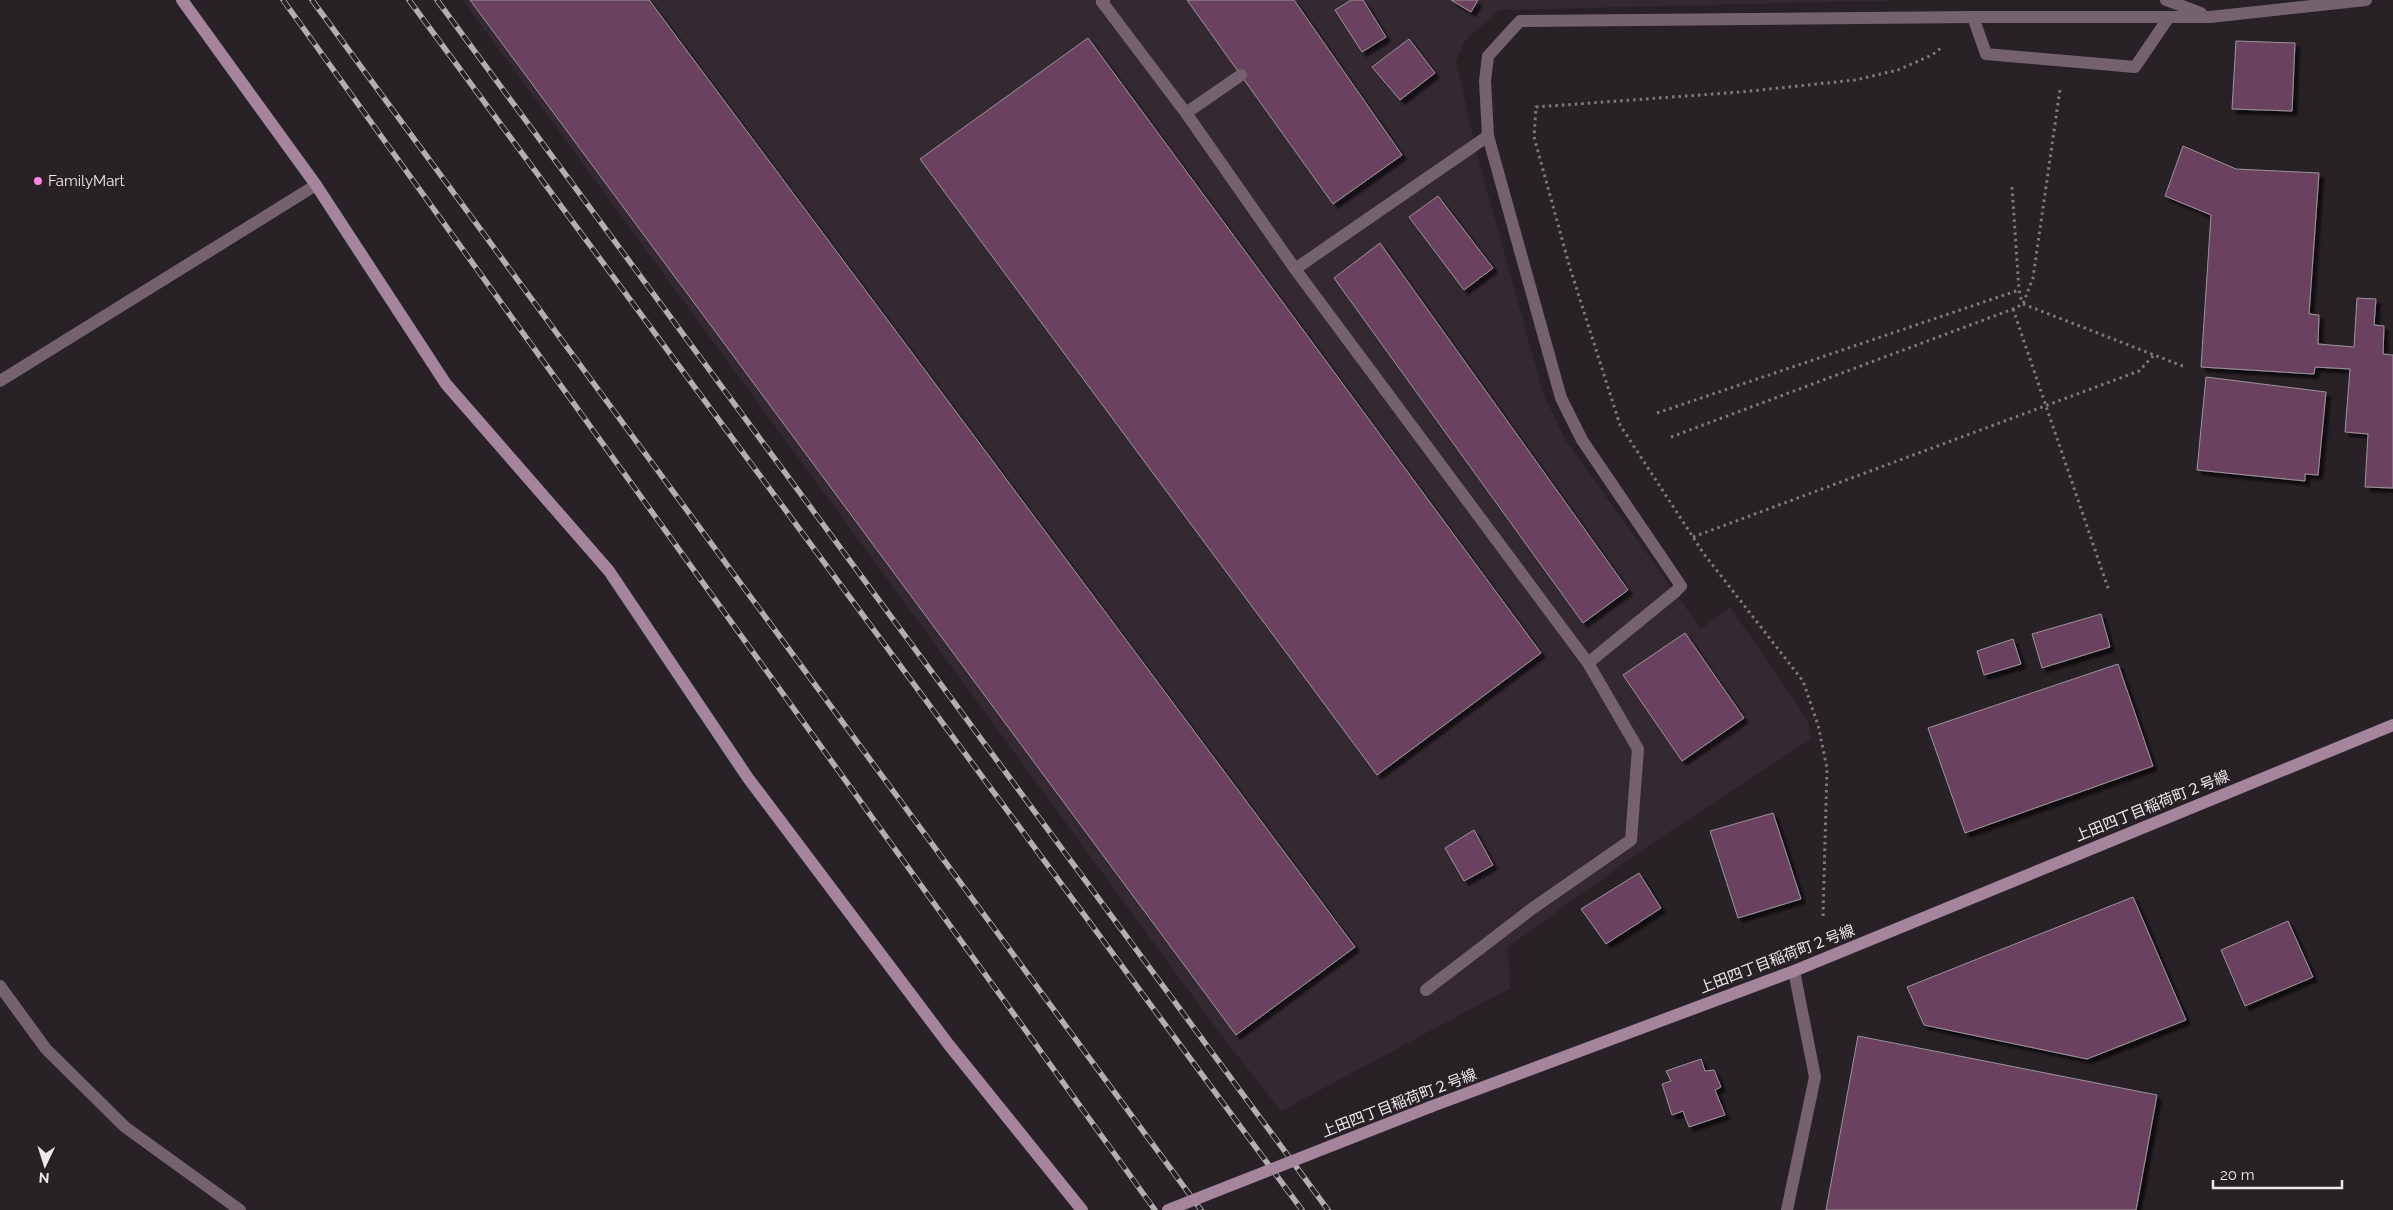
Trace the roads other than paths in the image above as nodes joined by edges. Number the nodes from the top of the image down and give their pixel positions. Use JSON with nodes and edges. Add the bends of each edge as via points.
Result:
{"nodes":[{"id":1,"x":182,"y":0,"type":"edge"},
{"id":2,"x":1104,"y":0,"type":"edge"},
{"id":3,"x":2166,"y":0,"type":"edge"},
{"id":4,"x":2366,"y":0,"type":"edge"},
{"id":5,"x":2168,"y":17,"type":"junction"},
{"id":6,"x":2210,"y":17,"type":"junction"},
{"id":7,"x":1973,"y":18,"type":"junction"},
{"id":8,"x":1241,"y":75,"type":"dead end"},
{"id":9,"x":1186,"y":113,"type":"junction"},
{"id":10,"x":1488,"y":136,"type":"junction"},
{"id":11,"x":316,"y":185,"type":"junction"},
{"id":12,"x":1295,"y":269,"type":"junction"},
{"id":13,"x":0,"y":381,"type":"edge"},
{"id":14,"x":1588,"y":663,"type":"junction"},
{"id":15,"x":2393,"y":725,"type":"edge"},
{"id":16,"x":1794,"y":971,"type":"junction"},
{"id":17,"x":0,"y":986,"type":"edge"},
{"id":18,"x":1426,"y":990,"type":"dead end"},
{"id":19,"x":240,"y":1210,"type":"edge"},
{"id":20,"x":1082,"y":1210,"type":"edge"},
{"id":21,"x":1168,"y":1210,"type":"edge"},
{"id":22,"x":1787,"y":1210,"type":"edge"}],
"edges":[{"from":1,"to":11,"type":"street"},
{"from":2,"to":9,"type":"street","via":[[1102,2]]},
{"from":3,"to":6,"type":"street"},
{"from":4,"to":6,"type":"street"},
{"from":5,"to":6,"type":"street"},
{"from":5,"to":7,"type":"street"},
{"from":5,"to":7,"type":"street","via":[[2135,67],[1986,54]]},
{"from":7,"to":10,"type":"street","via":[[1520,21],[1488,56],[1485,81]]},
{"from":8,"to":9,"type":"street"},
{"from":9,"to":12,"type":"street"},
{"from":10,"to":12,"type":"street"},
{"from":10,"to":14,"type":"street","via":[[1561,398],[1582,440],[1681,586]]},
{"from":11,"to":13,"type":"street"},
{"from":11,"to":20,"type":"street","via":[[446,384],[610,572],[748,778],[949,1045]]},
{"from":12,"to":14,"type":"street"},
{"from":14,"to":18,"type":"street","via":[[1638,749],[1631,840],[1533,908]]},
{"from":15,"to":16,"type":"street","name":"上田四丁目稲荷町２号線"},
{"from":16,"to":21,"type":"street","name":"上田四丁目稲荷町２号線","bridge":true},
{"from":16,"to":22,"type":"street","via":[[1815,1077]]},
{"from":17,"to":19,"type":"street","via":[[46,1049],[125,1127]]}]}
